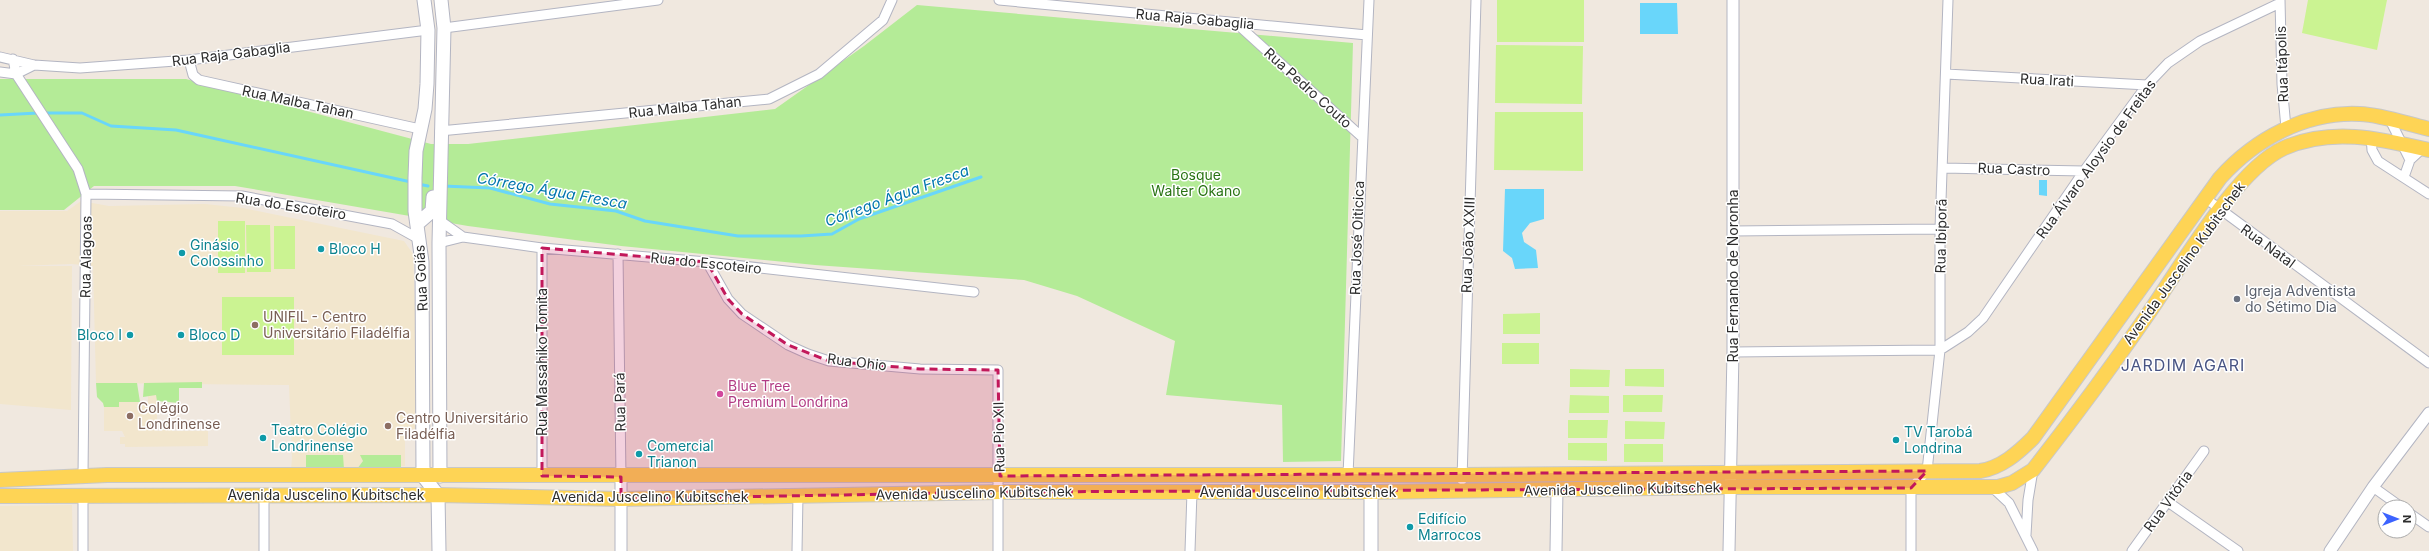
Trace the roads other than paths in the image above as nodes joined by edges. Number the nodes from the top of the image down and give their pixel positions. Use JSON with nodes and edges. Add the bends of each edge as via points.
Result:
{"nodes":[{"id":1,"x":424,"y":0,"type":"edge"},
{"id":2,"x":441,"y":0,"type":"edge"},
{"id":3,"x":658,"y":0,"type":"edge"},
{"id":4,"x":892,"y":0,"type":"edge"},
{"id":5,"x":999,"y":0,"type":"edge"},
{"id":6,"x":1369,"y":0,"type":"edge"},
{"id":7,"x":1476,"y":0,"type":"edge"},
{"id":8,"x":1733,"y":0,"type":"edge"},
{"id":9,"x":1948,"y":0,"type":"edge"},
{"id":10,"x":2280,"y":1,"type":"edge"},
{"id":11,"x":1236,"y":23,"type":"junction"},
{"id":12,"x":444,"y":28,"type":"junction"},
{"id":13,"x":428,"y":30,"type":"junction"},
{"id":14,"x":1367,"y":35,"type":"junction"},
{"id":15,"x":0,"y":57,"type":"edge"},
{"id":16,"x":13,"y":59,"type":"junction"},
{"id":17,"x":189,"y":60,"type":"junction"},
{"id":18,"x":34,"y":65,"type":"junction"},
{"id":19,"x":0,"y":72,"type":"edge"},
{"id":20,"x":16,"y":74,"type":"junction"},
{"id":21,"x":1946,"y":74,"type":"junction"},
{"id":22,"x":2147,"y":85,"type":"junction"},
{"id":23,"x":2390,"y":120,"type":"junction"},
{"id":24,"x":2286,"y":128,"type":"junction"},
{"id":25,"x":420,"y":129,"type":"junction"},
{"id":26,"x":2429,"y":129,"type":"edge"},
{"id":27,"x":440,"y":131,"type":"junction"},
{"id":28,"x":1362,"y":137,"type":"junction"},
{"id":29,"x":2371,"y":138,"type":"junction"},
{"id":30,"x":2402,"y":144,"type":"junction"},
{"id":31,"x":2426,"y":149,"type":"edge"},
{"id":32,"x":2410,"y":160,"type":"junction"},
{"id":33,"x":1944,"y":168,"type":"junction"},
{"id":34,"x":2084,"y":171,"type":"junction"},
{"id":35,"x":2404,"y":177,"type":"junction"},
{"id":36,"x":86,"y":194,"type":"junction"},
{"id":37,"x":2429,"y":194,"type":"edge"},
{"id":38,"x":2204,"y":198,"type":"junction"},
{"id":39,"x":2220,"y":210,"type":"junction"},
{"id":40,"x":439,"y":220,"type":"junction"},
{"id":41,"x":392,"y":224,"type":"junction"},
{"id":42,"x":417,"y":224,"type":"junction"},
{"id":43,"x":1940,"y":229,"type":"junction"},
{"id":44,"x":1732,"y":230,"type":"junction"},
{"id":45,"x":463,"y":237,"type":"junction"},
{"id":46,"x":419,"y":239,"type":"junction"},
{"id":47,"x":438,"y":243,"type":"junction"},
{"id":48,"x":542,"y":248,"type":"junction"},
{"id":49,"x":618,"y":254,"type":"junction"},
{"id":50,"x":422,"y":262,"type":"junction"},
{"id":51,"x":707,"y":262,"type":"junction"},
{"id":52,"x":974,"y":292,"type":"dead end"},
{"id":53,"x":1940,"y":350,"type":"junction"},
{"id":54,"x":1733,"y":352,"type":"junction"},
{"id":55,"x":2429,"y":363,"type":"edge"},
{"id":56,"x":998,"y":370,"type":"joint"},
{"id":57,"x":2429,"y":413,"type":"edge"},
{"id":58,"x":2204,"y":451,"type":"dead end"},
{"id":59,"x":2033,"y":470,"type":"junction"},
{"id":60,"x":1927,"y":471,"type":"junction"},
{"id":61,"x":1557,"y":473,"type":"junction"},
{"id":62,"x":1731,"y":473,"type":"junction"},
{"id":63,"x":128,"y":475,"type":"junction"},
{"id":64,"x":1354,"y":475,"type":"junction"},
{"id":65,"x":1462,"y":475,"type":"junction"},
{"id":66,"x":83,"y":476,"type":"junction"},
{"id":67,"x":423,"y":476,"type":"junction"},
{"id":68,"x":440,"y":476,"type":"junction"},
{"id":69,"x":542,"y":476,"type":"junction"},
{"id":70,"x":906,"y":476,"type":"junction"},
{"id":71,"x":1000,"y":476,"type":"junction"},
{"id":72,"x":621,"y":477,"type":"junction"},
{"id":73,"x":0,"y":480,"type":"edge"},
{"id":74,"x":1730,"y":487,"type":"junction"},
{"id":75,"x":2373,"y":487,"type":"junction"},
{"id":76,"x":1911,"y":488,"type":"junction"},
{"id":77,"x":1939,"y":488,"type":"junction"},
{"id":78,"x":1993,"y":488,"type":"junction"},
{"id":79,"x":0,"y":489,"type":"edge"},
{"id":80,"x":1557,"y":489,"type":"junction"},
{"id":81,"x":1462,"y":490,"type":"junction"},
{"id":82,"x":1000,"y":492,"type":"junction"},
{"id":83,"x":1192,"y":492,"type":"junction"},
{"id":84,"x":1371,"y":492,"type":"junction"},
{"id":85,"x":264,"y":495,"type":"junction"},
{"id":86,"x":438,"y":495,"type":"junction"},
{"id":87,"x":798,"y":495,"type":"junction"},
{"id":88,"x":0,"y":496,"type":"edge"},
{"id":89,"x":83,"y":496,"type":"junction"},
{"id":90,"x":621,"y":499,"type":"junction"},
{"id":91,"x":2390,"y":499,"type":"edge"},
{"id":92,"x":2168,"y":502,"type":"junction"},
{"id":93,"x":2417,"y":519,"type":"edge"},
{"id":94,"x":2429,"y":527,"type":"edge"},
{"id":95,"x":2026,"y":536,"type":"junction"},
{"id":96,"x":83,"y":551,"type":"edge"},
{"id":97,"x":264,"y":551,"type":"edge"},
{"id":98,"x":439,"y":551,"type":"edge"},
{"id":99,"x":621,"y":551,"type":"edge"},
{"id":100,"x":797,"y":551,"type":"edge"},
{"id":101,"x":998,"y":551,"type":"edge"},
{"id":102,"x":1190,"y":551,"type":"edge"},
{"id":103,"x":1371,"y":551,"type":"edge"},
{"id":104,"x":1556,"y":551,"type":"edge"},
{"id":105,"x":1730,"y":551,"type":"edge"},
{"id":106,"x":1911,"y":551,"type":"edge"},
{"id":107,"x":2033,"y":551,"type":"edge"},
{"id":108,"x":2132,"y":551,"type":"edge"},
{"id":109,"x":2238,"y":551,"type":"edge"},
{"id":110,"x":2330,"y":551,"type":"edge"}],
"edges":[{"from":1,"to":13,"type":"main road","name":"Rua Goiás"},
{"from":2,"to":12,"type":"main road","name":"Rua Goiás"},
{"from":3,"to":12,"type":"street"},
{"from":4,"to":27,"type":"street","name":"Rua Malba Tahan","via":[[883,20],[819,74],[769,99]]},
{"from":5,"to":11,"type":"street","name":"Rua Raja Gabaglia"},
{"from":6,"to":14,"type":"street","name":"Rua José Oiticica"},
{"from":7,"to":65,"type":"street","name":"Rua João XXIII"},
{"from":8,"to":44,"type":"street","name":"Rua Fernando de Noronha"},
{"from":9,"to":21,"type":"street","name":"Rua Ibiporã"},
{"from":10,"to":22,"type":"street","name":"Rua Álvaro Aloysio de Freitas","via":[[2200,41],[2168,63]]},
{"from":10,"to":24,"type":"street","name":"Rua Itápolis"},
{"from":11,"to":14,"type":"street","name":"Rua Raja Gabaglia"},
{"from":11,"to":28,"type":"street","name":"Rua Pedro Couto"},
{"from":12,"to":27,"type":"main road","name":"Rua Goiás"},
{"from":13,"to":17,"type":"street","name":"Rua Raja Gabaglia"},
{"from":13,"to":25,"type":"main road","name":"Rua Goiás","via":[[427,84]]},
{"from":14,"to":28,"type":"street","name":"Rua José Oiticica"},
{"from":15,"to":16,"type":"street","name":"Rua Raja Gabaglia"},
{"from":16,"to":18,"type":"street","name":"Rua Raja Gabaglia"},
{"from":16,"to":20,"type":"street","name":"Rua Alagoas"},
{"from":17,"to":18,"type":"street","name":"Rua Raja Gabaglia","via":[[80,68]]},
{"from":17,"to":25,"type":"street","name":"Rua Malba Tahan","via":[[192,75],[199,80]]},
{"from":18,"to":20,"type":"street"},
{"from":19,"to":20,"type":"street"},
{"from":20,"to":36,"type":"street","name":"Rua Alagoas","via":[[78,169]]},
{"from":21,"to":22,"type":"street","name":"Rua Irati"},
{"from":21,"to":33,"type":"street","name":"Rua Ibiporã"},
{"from":22,"to":34,"type":"street","name":"Rua Álvaro Aloysio de Freitas"},
{"from":23,"to":24,"type":"main road","name":"Avenida Juscelino Kubitschek","via":[[2360,114],[2339,115]]},
{"from":23,"to":26,"type":"main road","name":"Avenida Juscelino Kubitschek"},
{"from":23,"to":30,"type":"street"},
{"from":24,"to":38,"type":"main road","name":"Avenida Juscelino Kubitschek","via":[[2241,156]]},
{"from":25,"to":42,"type":"main road","name":"Rua Goiás","via":[[416,158]]},
{"from":27,"to":40,"type":"main road","name":"Rua Goiás"},
{"from":27,"to":42,"type":"main road","via":[[435,150],[432,212]]},
{"from":28,"to":64,"type":"street","name":"Rua José Oiticica"},
{"from":29,"to":30,"type":"main road","name":"Avenida Juscelino Kubitschek"},
{"from":29,"to":35,"type":"street","via":[[2374,156]]},
{"from":29,"to":39,"type":"main road","name":"Avenida Juscelino Kubitschek","via":[[2326,136],[2284,148],[2253,170]]},
{"from":30,"to":31,"type":"main road","name":"Avenida Juscelino Kubitschek"},
{"from":30,"to":32,"type":"street"},
{"from":31,"to":32,"type":"street"},
{"from":32,"to":35,"type":"street"},
{"from":33,"to":34,"type":"street","name":"Rua Castro"},
{"from":33,"to":43,"type":"street","name":"Rua Ibiporã"},
{"from":34,"to":53,"type":"street","name":"Rua Álvaro Aloysio de Freitas","via":[[1983,318],[1968,332]]},
{"from":35,"to":37,"type":"street"},
{"from":36,"to":41,"type":"street","name":"Rua do Escoteiro","via":[[242,196]]},
{"from":36,"to":66,"type":"street","name":"Rua Alagoas"},
{"from":38,"to":39,"type":"street","name":"Rua Natal"},
{"from":38,"to":60,"type":"main road","name":"Avenida Juscelino Kubitschek","via":[[2043,425],[2019,452],[1988,470]]},
{"from":39,"to":55,"type":"street","name":"Rua Natal"},
{"from":39,"to":59,"type":"main road","name":"Avenida Juscelino Kubitschek","via":[[2142,324]]},
{"from":40,"to":45,"type":"street"},
{"from":40,"to":47,"type":"main road","name":"Rua Goiás"},
{"from":41,"to":42,"type":"street"},
{"from":41,"to":46,"type":"street","name":"Rua do Escoteiro"},
{"from":42,"to":46,"type":"main road","name":"Rua Goiás"},
{"from":43,"to":44,"type":"street"},
{"from":43,"to":53,"type":"street","name":"Rua Ibiporã"},
{"from":44,"to":54,"type":"street","name":"Rua Fernando de Noronha"},
{"from":45,"to":47,"type":"street","name":"Rua do Escoteiro"},
{"from":45,"to":48,"type":"street","name":"Rua do Escoteiro"},
{"from":46,"to":50,"type":"main road","name":"Rua Goiás"},
{"from":47,"to":50,"type":"main road","via":[[429,249]]},
{"from":47,"to":68,"type":"main road","name":"Rua Goiás"},
{"from":48,"to":49,"type":"street","name":"Rua do Escoteiro"},
{"from":48,"to":69,"type":"street","name":"Rua Massahiko Tomita"},
{"from":49,"to":51,"type":"street","name":"Rua do Escoteiro"},
{"from":49,"to":72,"type":"street","name":"Rua Pará"},
{"from":50,"to":67,"type":"main road","name":"Rua Goiás"},
{"from":51,"to":52,"type":"street","name":"Rua do Escoteiro"},
{"from":51,"to":56,"type":"street","name":"Rua Ohio","via":[[728,299],[742,314],[788,345],[808,354],[829,361],[920,369]]},
{"from":53,"to":54,"type":"street"},
{"from":53,"to":60,"type":"street","name":"Rua Ibiporã"},
{"from":54,"to":62,"type":"street","name":"Rua Fernando de Noronha"},
{"from":56,"to":71,"type":"street","name":"Rua Pio XII"},
{"from":57,"to":75,"type":"street"},
{"from":58,"to":92,"type":"street","name":"Rua Vitória"},
{"from":59,"to":78,"type":"main road","name":"Avenida Juscelino Kubitschek","via":[[2012,483]]},
{"from":59,"to":95,"type":"street"},
{"from":60,"to":62,"type":"main road","name":"Avenida Juscelino Kubitschek"},
{"from":60,"to":76,"type":"street"},
{"from":60,"to":77,"type":"main road"},
{"from":61,"to":62,"type":"main road","name":"Avenida Juscelino Kubitschek"},
{"from":61,"to":65,"type":"main road","name":"Avenida Juscelino Kubitschek"},
{"from":61,"to":80,"type":"street"},
{"from":62,"to":74,"type":"street","name":"Rua Fernando de Noronha"},
{"from":63,"to":66,"type":"main road","name":"Avenida Juscelino Kubitschek"},
{"from":63,"to":67,"type":"main road","name":"Avenida Juscelino Kubitschek"},
{"from":63,"to":89,"type":"main road","via":[[104,478],[89,485]]},
{"from":64,"to":65,"type":"main road","name":"Avenida Juscelino Kubitschek"},
{"from":64,"to":71,"type":"main road","name":"Avenida Juscelino Kubitschek"},
{"from":64,"to":84,"type":"street"},
{"from":65,"to":81,"type":"street","name":"Rua João XXIII"},
{"from":66,"to":73,"type":"main road","name":"Avenida Juscelino Kubitschek"},
{"from":66,"to":79,"type":"main road","via":[[70,488]]},
{"from":67,"to":68,"type":"main road","name":"Avenida Juscelino Kubitschek"},
{"from":67,"to":86,"type":"main road"},
{"from":68,"to":69,"type":"main road","name":"Avenida Juscelino Kubitschek"},
{"from":69,"to":72,"type":"main road","name":"Avenida Juscelino Kubitschek"},
{"from":70,"to":71,"type":"main road","name":"Avenida Juscelino Kubitschek"},
{"from":70,"to":72,"type":"main road","name":"Avenida Juscelino Kubitschek"},
{"from":70,"to":87,"type":"main road","via":[[870,484],[818,484],[804,487]]},
{"from":71,"to":82,"type":"street","name":"Rua Pio XII"},
{"from":72,"to":90,"type":"street","name":"Rua Pará"},
{"from":74,"to":76,"type":"main road","name":"Avenida Juscelino Kubitschek"},
{"from":74,"to":80,"type":"main road","name":"Avenida Juscelino Kubitschek"},
{"from":74,"to":105,"type":"street","name":"Rua Fernando de Noronha"},
{"from":75,"to":91,"type":"street"},
{"from":75,"to":110,"type":"street"},
{"from":76,"to":77,"type":"main road","name":"Avenida Juscelino Kubitschek"},
{"from":76,"to":106,"type":"street"},
{"from":77,"to":78,"type":"main road","name":"Avenida Juscelino Kubitschek"},
{"from":78,"to":95,"type":"street","via":[[2009,503]]},
{"from":80,"to":81,"type":"main road","name":"Avenida Juscelino Kubitschek"},
{"from":80,"to":104,"type":"street"},
{"from":81,"to":84,"type":"main road","name":"Avenida Juscelino Kubitschek"},
{"from":82,"to":83,"type":"main road","name":"Avenida Juscelino Kubitschek"},
{"from":82,"to":87,"type":"main road","name":"Avenida Juscelino Kubitschek"},
{"from":82,"to":101,"type":"street","name":"Rua Pio XII"},
{"from":83,"to":84,"type":"main road","name":"Avenida Juscelino Kubitschek"},
{"from":83,"to":102,"type":"street"},
{"from":84,"to":103,"type":"main road"},
{"from":85,"to":86,"type":"main road","name":"Avenida Juscelino Kubitschek"},
{"from":85,"to":89,"type":"main road","name":"Avenida Juscelino Kubitschek"},
{"from":85,"to":97,"type":"street"},
{"from":86,"to":90,"type":"main road","name":"Avenida Juscelino Kubitschek"},
{"from":86,"to":98,"type":"main road"},
{"from":87,"to":90,"type":"main road","name":"Avenida Juscelino Kubitschek"},
{"from":87,"to":100,"type":"street"},
{"from":88,"to":89,"type":"main road","name":"Avenida Juscelino Kubitschek"},
{"from":89,"to":96,"type":"street"},
{"from":90,"to":99,"type":"street","name":"Rua Pará"},
{"from":92,"to":108,"type":"street","name":"Rua Vitória"},
{"from":92,"to":109,"type":"street"},
{"from":93,"to":94,"type":"street"},
{"from":95,"to":107,"type":"street"}]}
